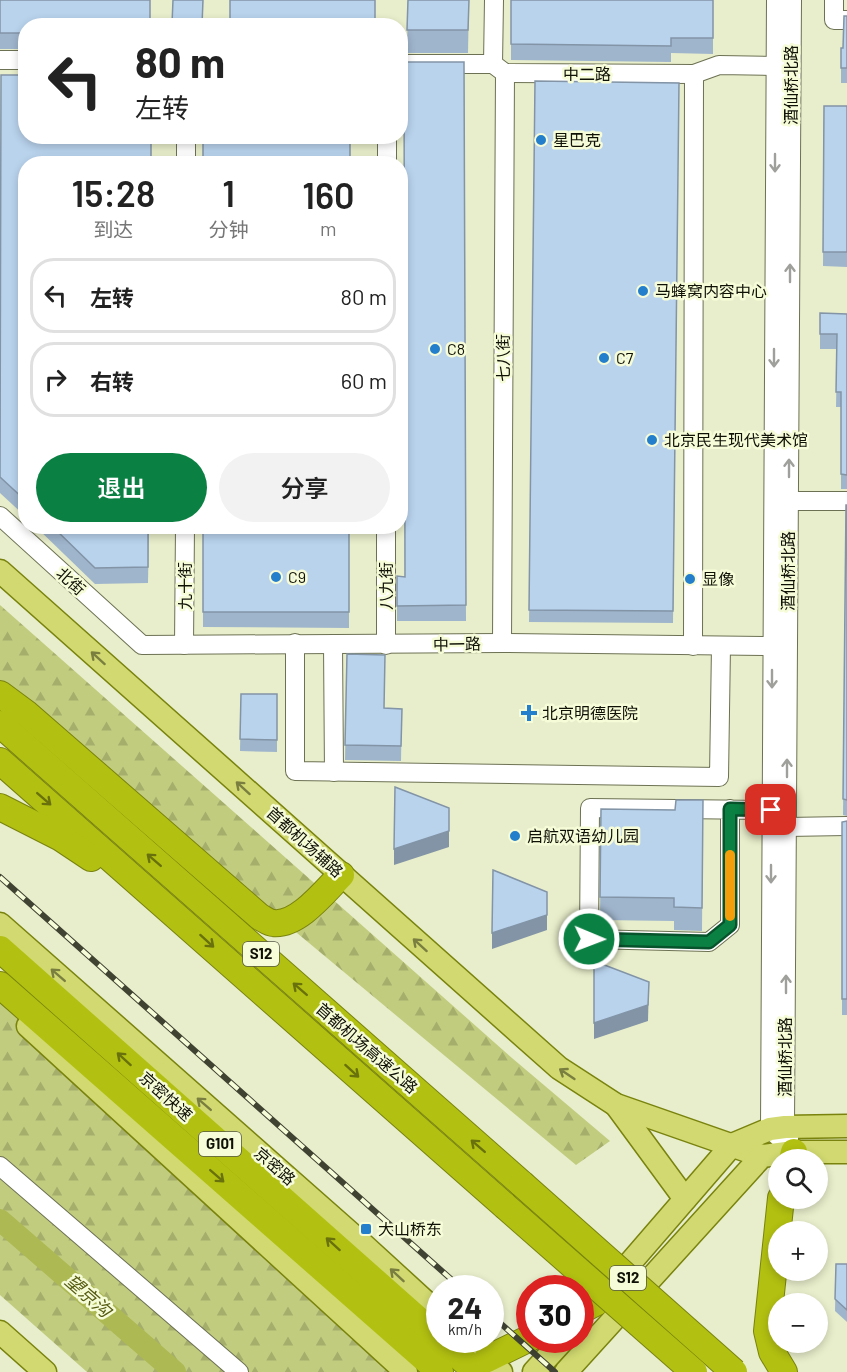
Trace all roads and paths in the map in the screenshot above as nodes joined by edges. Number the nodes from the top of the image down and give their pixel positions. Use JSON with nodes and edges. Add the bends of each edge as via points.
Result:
{"nodes":[{"id":1,"x":494,"y":0,"type":"edge"},
{"id":2,"x":776,"y":0,"type":"edge"},
{"id":3,"x":792,"y":0,"type":"edge"},
{"id":4,"x":834,"y":0,"type":"edge"},
{"id":5,"x":841,"y":20,"type":"edge"},
{"id":6,"x":0,"y":60,"type":"edge"},
{"id":7,"x":18,"y":60,"type":"edge"},
{"id":8,"x":408,"y":64,"type":"edge"},
{"id":9,"x":776,"y":66,"type":"junction"},
{"id":10,"x":499,"y":69,"type":"junction"},
{"id":11,"x":694,"y":74,"type":"junction"},
{"id":12,"x":789,"y":501,"type":"junction"},
{"id":13,"x":847,"y":501,"type":"edge"},
{"id":14,"x":0,"y":516,"type":"edge"},
{"id":15,"x":18,"y":532,"type":"edge"},
{"id":16,"x":20,"y":534,"type":"edge"},
{"id":17,"x":185,"y":534,"type":"edge"},
{"id":18,"x":386,"y":534,"type":"edge"},
{"id":19,"x":0,"y":571,"type":"edge"},
{"id":20,"x":502,"y":643,"type":"junction"},
{"id":21,"x":295,"y":644,"type":"junction"},
{"id":22,"x":333,"y":644,"type":"junction"},
{"id":23,"x":142,"y":645,"type":"joint"},
{"id":24,"x":184,"y":645,"type":"junction"},
{"id":25,"x":386,"y":645,"type":"junction"},
{"id":26,"x":693,"y":646,"type":"junction"},
{"id":27,"x":721,"y":646,"type":"junction"},
{"id":28,"x":772,"y":646,"type":"junction"},
{"id":29,"x":0,"y":694,"type":"edge"},
{"id":30,"x":0,"y":724,"type":"edge"},
{"id":31,"x":0,"y":761,"type":"edge"},
{"id":32,"x":334,"y":772,"type":"junction"},
{"id":33,"x":0,"y":807,"type":"edge"},
{"id":34,"x":730,"y":809,"type":"junction"},
{"id":35,"x":771,"y":810,"type":"junction"},
{"id":36,"x":847,"y":826,"type":"edge"},
{"id":37,"x":786,"y":827,"type":"junction"},
{"id":38,"x":341,"y":875,"type":"junction"},
{"id":39,"x":179,"y":917,"type":"junction"},
{"id":40,"x":0,"y":924,"type":"edge"},
{"id":41,"x":0,"y":949,"type":"edge"},
{"id":42,"x":0,"y":985,"type":"edge"},
{"id":43,"x":0,"y":1001,"type":"edge"},
{"id":44,"x":616,"y":1106,"type":"junction"},
{"id":45,"x":847,"y":1126,"type":"edge"},
{"id":46,"x":777,"y":1128,"type":"junction"},
{"id":47,"x":732,"y":1145,"type":"junction"},
{"id":48,"x":789,"y":1149,"type":"edge"},
{"id":49,"x":847,"y":1152,"type":"edge"},
{"id":50,"x":828,"y":1153,"type":"edge"},
{"id":51,"x":762,"y":1156,"type":"junction"},
{"id":52,"x":768,"y":1156,"type":"edge"},
{"id":53,"x":0,"y":1166,"type":"edge"},
{"id":54,"x":685,"y":1200,"type":"junction"},
{"id":55,"x":780,"y":1209,"type":"edge"},
{"id":56,"x":426,"y":1302,"type":"edge"},
{"id":57,"x":594,"y":1302,"type":"edge"},
{"id":58,"x":426,"y":1327,"type":"edge"},
{"id":59,"x":0,"y":1332,"type":"edge"},
{"id":60,"x":516,"y":1348,"type":"edge"},
{"id":61,"x":463,"y":1353,"type":"edge"},
{"id":62,"x":476,"y":1353,"type":"edge"},
{"id":63,"x":551,"y":1353,"type":"edge"},
{"id":64,"x":488,"y":1368,"type":"edge"},
{"id":65,"x":45,"y":1372,"type":"edge"},
{"id":66,"x":239,"y":1372,"type":"edge"},
{"id":67,"x":406,"y":1372,"type":"edge"},
{"id":68,"x":440,"y":1372,"type":"edge"},
{"id":69,"x":534,"y":1372,"type":"edge"},
{"id":70,"x":566,"y":1372,"type":"edge"},
{"id":71,"x":694,"y":1372,"type":"edge"},
{"id":72,"x":734,"y":1372,"type":"edge"},
{"id":73,"x":784,"y":1372,"type":"edge"}],
"edges":[{"from":1,"to":10,"type":"street","name":"七八街"},
{"from":2,"to":9,"type":"street","name":"酒仙桥北路"},
{"from":12,"to":3,"type":"street","name":"酒仙桥北路","one_way":true},
{"from":4,"to":5,"type":"street"},
{"from":6,"to":7,"type":"street"},
{"from":8,"to":10,"type":"street","name":"中二路"},
{"from":9,"to":11,"type":"street","name":"中二路","via":[[719,65]]},
{"from":9,"to":28,"type":"street","name":"酒仙桥北路","one_way":true},
{"from":10,"to":11,"type":"street","name":"中二路"},
{"from":10,"to":20,"type":"street","name":"七八街"},
{"from":11,"to":26,"type":"street"},
{"from":12,"to":13,"type":"street"},
{"from":37,"to":12,"type":"street","name":"酒仙桥北路","one_way":true},
{"from":14,"to":15,"type":"street","name":"北街"},
{"from":16,"to":23,"type":"street","name":"北街"},
{"from":17,"to":24,"type":"street","name":"九十街"},
{"from":18,"to":25,"type":"street","name":"八九街"},
{"from":38,"to":19,"type":"main road","name":"首都机场辅路","one_way":true},
{"from":20,"to":25,"type":"street","name":"中一路"},
{"from":20,"to":26,"type":"street","name":"中一路"},
{"from":21,"to":22,"type":"street","name":"中一路"},
{"from":21,"to":24,"type":"street","name":"中一路"},
{"from":21,"to":32,"type":"street","via":[[295,771]]},
{"from":22,"to":25,"type":"street","name":"中一路"},
{"from":22,"to":32,"type":"street"},
{"from":23,"to":24,"type":"street","name":"中一路"},
{"from":26,"to":27,"type":"street","name":"中一路"},
{"from":27,"to":28,"type":"street","name":"中一路"},
{"from":27,"to":32,"type":"street","via":[[719,777]]},
{"from":28,"to":35,"type":"street","name":"酒仙桥北路","one_way":true},
{"from":29,"to":38,"type":"highway","via":[[271,923],[290,922]]},
{"from":72,"to":30,"type":"highway","name":"首都机场高速公路","number":"S12","one_way":true,"bridge":true},
{"from":31,"to":39,"type":"highway","name":"首都机场高速公路","number":"S12","one_way":true},
{"from":33,"to":39,"type":"highway","via":[[61,838]]},
{"from":34,"to":34,"type":"street","via":[[590,808],[589,939],[709,942],[730,925]]},
{"from":34,"to":35,"type":"street"},
{"from":35,"to":46,"type":"street","name":"酒仙桥北路","one_way":true},
{"from":36,"to":37,"type":"street"},
{"from":46,"to":37,"type":"street","name":"酒仙桥北路","one_way":true},
{"from":44,"to":38,"type":"main road","name":"首都机场辅路","one_way":true,"via":[[559,1068]]},
{"from":39,"to":71,"type":"highway","name":"首都机场高速公路","number":"S12","one_way":true,"bridge":true},
{"from":56,"to":40,"type":"main road","name":"京密路","number":"G101","one_way":true},
{"from":58,"to":41,"type":"highway","name":"京密快速","number":"G101","one_way":true},
{"from":42,"to":68,"type":"highway","name":"京密快速","number":"G101","one_way":true},
{"from":43,"to":67,"type":"main road","number":"G101"},
{"from":44,"to":47,"type":"main road"},
{"from":44,"to":54,"type":"main road"},
{"from":45,"to":46,"type":"main road"},
{"from":46,"to":47,"type":"main road"},
{"from":46,"to":48,"type":"street"},
{"from":47,"to":51,"type":"main road"},
{"from":47,"to":54,"type":"main road"},
{"from":49,"to":50,"type":"main road"},
{"from":51,"to":52,"type":"main road"},
{"from":51,"to":70,"type":"main road"},
{"from":53,"to":66,"type":"street"},
{"from":54,"to":57,"type":"main road"},
{"from":55,"to":73,"type":"highway","via":[[767,1331],[772,1352]]},
{"from":59,"to":65,"type":"main road"},
{"from":60,"to":64,"type":"highway"},
{"from":61,"to":64,"type":"highway","name":"京密快速","number":"G101"},
{"from":62,"to":64,"type":"main road"},
{"from":63,"to":69,"type":"main road"}]}
